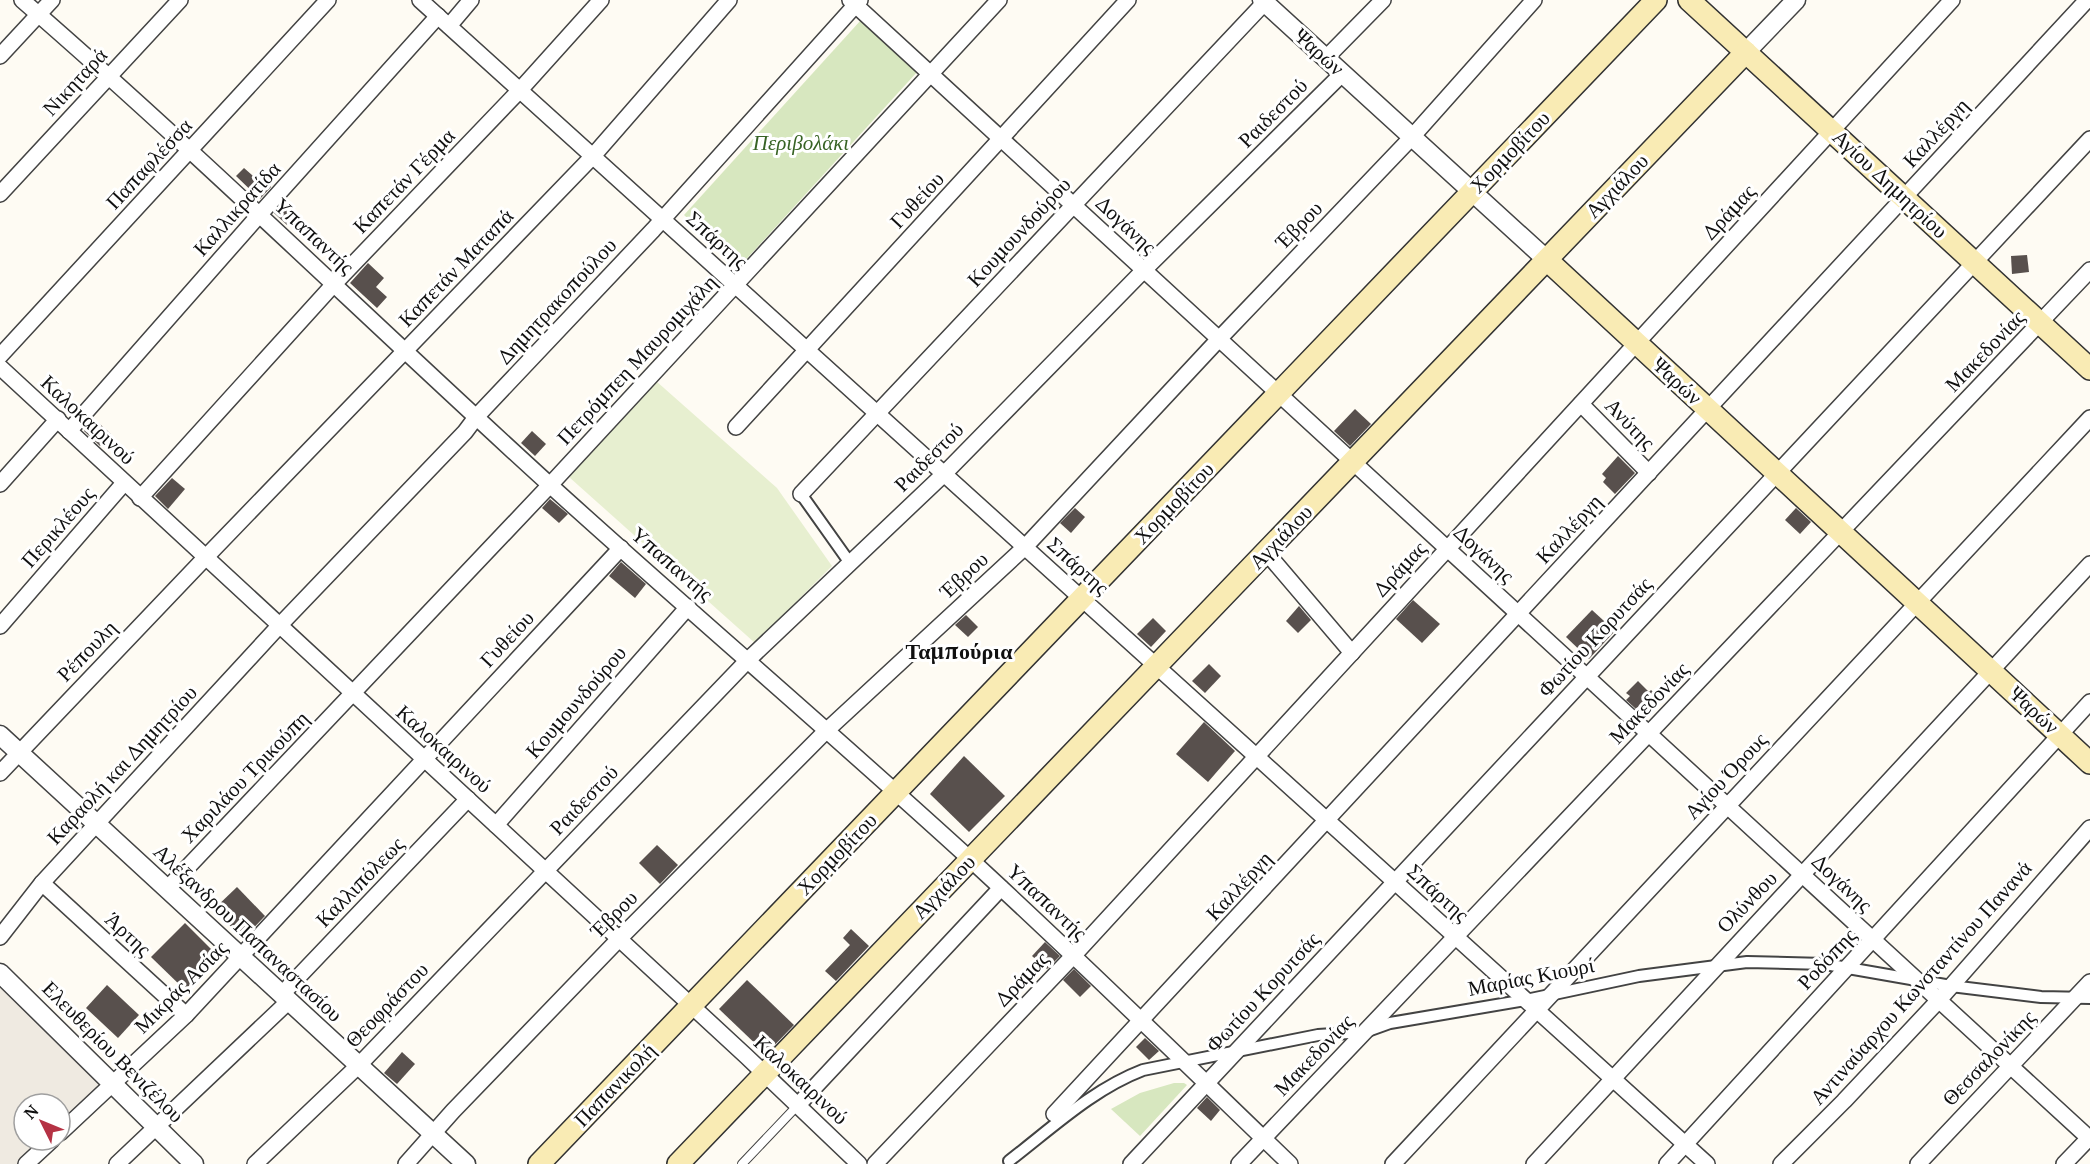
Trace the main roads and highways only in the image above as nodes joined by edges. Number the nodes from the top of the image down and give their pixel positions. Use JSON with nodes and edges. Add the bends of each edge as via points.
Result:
{"nodes":[{"id":1,"x":1656,"y":0,"type":"edge"},
{"id":2,"x":1689,"y":0,"type":"edge"},
{"id":3,"x":1746,"y":52,"type":"junction"},
{"id":4,"x":1546,"y":260,"type":"junction"},
{"id":5,"x":2090,"y":369,"type":"edge"},
{"id":6,"x":2090,"y":763,"type":"edge"},
{"id":7,"x":691,"y":1006,"type":"joint"},
{"id":8,"x":539,"y":1164,"type":"edge"},
{"id":9,"x":678,"y":1164,"type":"edge"}],
"edges":[{"from":1,"to":7,"type":"main road","name":"Χορμοβίτου"},
{"from":2,"to":3,"type":"main road","name":"Αγίου Δημητρίου"},
{"from":3,"to":4,"type":"main road","name":"Αγχιάλου"},
{"from":3,"to":5,"type":"main road","name":"Αγίου Δημητρίου"},
{"from":4,"to":6,"type":"main road","name":"Ψαρών"},
{"from":4,"to":9,"type":"main road","name":"Αγχιάλου"},
{"from":7,"to":8,"type":"main road","name":"Παπανικολή"}]}
